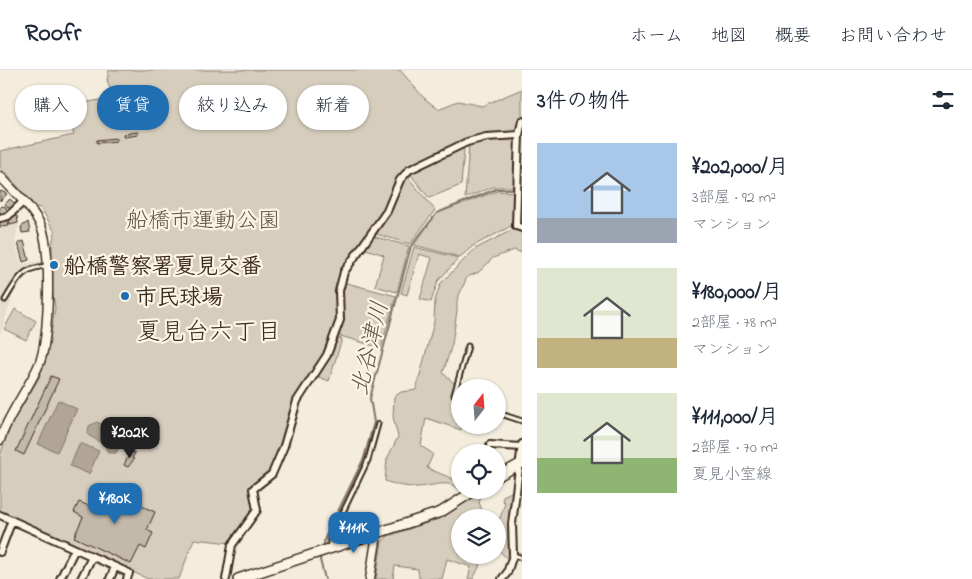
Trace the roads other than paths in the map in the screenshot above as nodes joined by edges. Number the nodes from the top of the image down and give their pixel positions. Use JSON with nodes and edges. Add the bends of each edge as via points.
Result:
{"nodes":[{"id":1,"x":522,"y":121,"type":"edge"},
{"id":2,"x":519,"y":135,"type":"junction"},
{"id":3,"x":1,"y":179,"type":"edge"},
{"id":4,"x":23,"y":202,"type":"junction"},
{"id":5,"x":0,"y":218,"type":"edge"},
{"id":6,"x":522,"y":228,"type":"edge"},
{"id":7,"x":47,"y":266,"type":"junction"},
{"id":8,"x":5,"y":300,"type":"dead end"},
{"id":9,"x":468,"y":346,"type":"dead end"},
{"id":10,"x":459,"y":379,"type":"edge"},
{"id":11,"x":506,"y":416,"type":"edge"},
{"id":12,"x":522,"y":421,"type":"edge"},
{"id":13,"x":378,"y":424,"type":"dead end"},
{"id":14,"x":0,"y":440,"type":"edge"},
{"id":15,"x":506,"y":446,"type":"edge"},
{"id":16,"x":521,"y":446,"type":"edge"},
{"id":17,"x":520,"y":464,"type":"edge"},
{"id":18,"x":506,"y":472,"type":"edge"},
{"id":19,"x":461,"y":499,"type":"edge"},
{"id":20,"x":0,"y":515,"type":"edge"},
{"id":21,"x":12,"y":520,"type":"junction"},
{"id":22,"x":377,"y":534,"type":"junction"},
{"id":23,"x":75,"y":549,"type":"junction"},
{"id":24,"x":325,"y":551,"type":"junction"},
{"id":25,"x":0,"y":552,"type":"edge"},
{"id":26,"x":513,"y":555,"type":"junction"},
{"id":27,"x":92,"y":557,"type":"junction"},
{"id":28,"x":522,"y":558,"type":"edge"},
{"id":29,"x":115,"y":567,"type":"junction"},
{"id":30,"x":60,"y":579,"type":"edge"},
{"id":31,"x":81,"y":579,"type":"edge"},
{"id":32,"x":110,"y":579,"type":"edge"},
{"id":33,"x":126,"y":579,"type":"edge"},
{"id":34,"x":226,"y":579,"type":"edge"},
{"id":35,"x":238,"y":579,"type":"edge"},
{"id":36,"x":370,"y":579,"type":"edge"},
{"id":37,"x":502,"y":579,"type":"edge"}],
"edges":[{"from":1,"to":2,"type":"street"},
{"from":2,"to":6,"type":"street","via":[[515,213],[516,226]]},
{"from":2,"to":34,"type":"street","via":[[466,142],[409,170],[400,180],[387,211],[344,272],[339,291],[340,320],[330,347],[297,401],[272,474],[253,488],[257,510],[232,545]]},
{"from":3,"to":4,"type":"street"},
{"from":4,"to":5,"type":"street","via":[[8,216]]},
{"from":4,"to":7,"type":"street","via":[[41,226]]},
{"from":7,"to":8,"type":"lane","via":[[32,267],[23,272]]},
{"from":7,"to":14,"type":"street","via":[[43,352]]},
{"from":9,"to":10,"type":"lane"},
{"from":11,"to":12,"type":"lane"},
{"from":13,"to":24,"type":"lane","via":[[368,460]]},
{"from":15,"to":16,"type":"street"},
{"from":16,"to":17,"type":"street"},
{"from":17,"to":18,"type":"main road"},
{"from":17,"to":26,"type":"street","via":[[512,524]]},
{"from":19,"to":22,"type":"main road","via":[[441,512]]},
{"from":20,"to":21,"type":"street"},
{"from":21,"to":23,"type":"street"},
{"from":21,"to":25,"type":"street"},
{"from":22,"to":24,"type":"main road"},
{"from":22,"to":36,"type":"street"},
{"from":23,"to":27,"type":"street"},
{"from":23,"to":30,"type":"street"},
{"from":24,"to":35,"type":"main road"},
{"from":26,"to":28,"type":"lane"},
{"from":26,"to":37,"type":"street"},
{"from":27,"to":29,"type":"street"},
{"from":27,"to":31,"type":"street"},
{"from":29,"to":32,"type":"street"},
{"from":29,"to":33,"type":"street","via":[[129,573]]}]}
